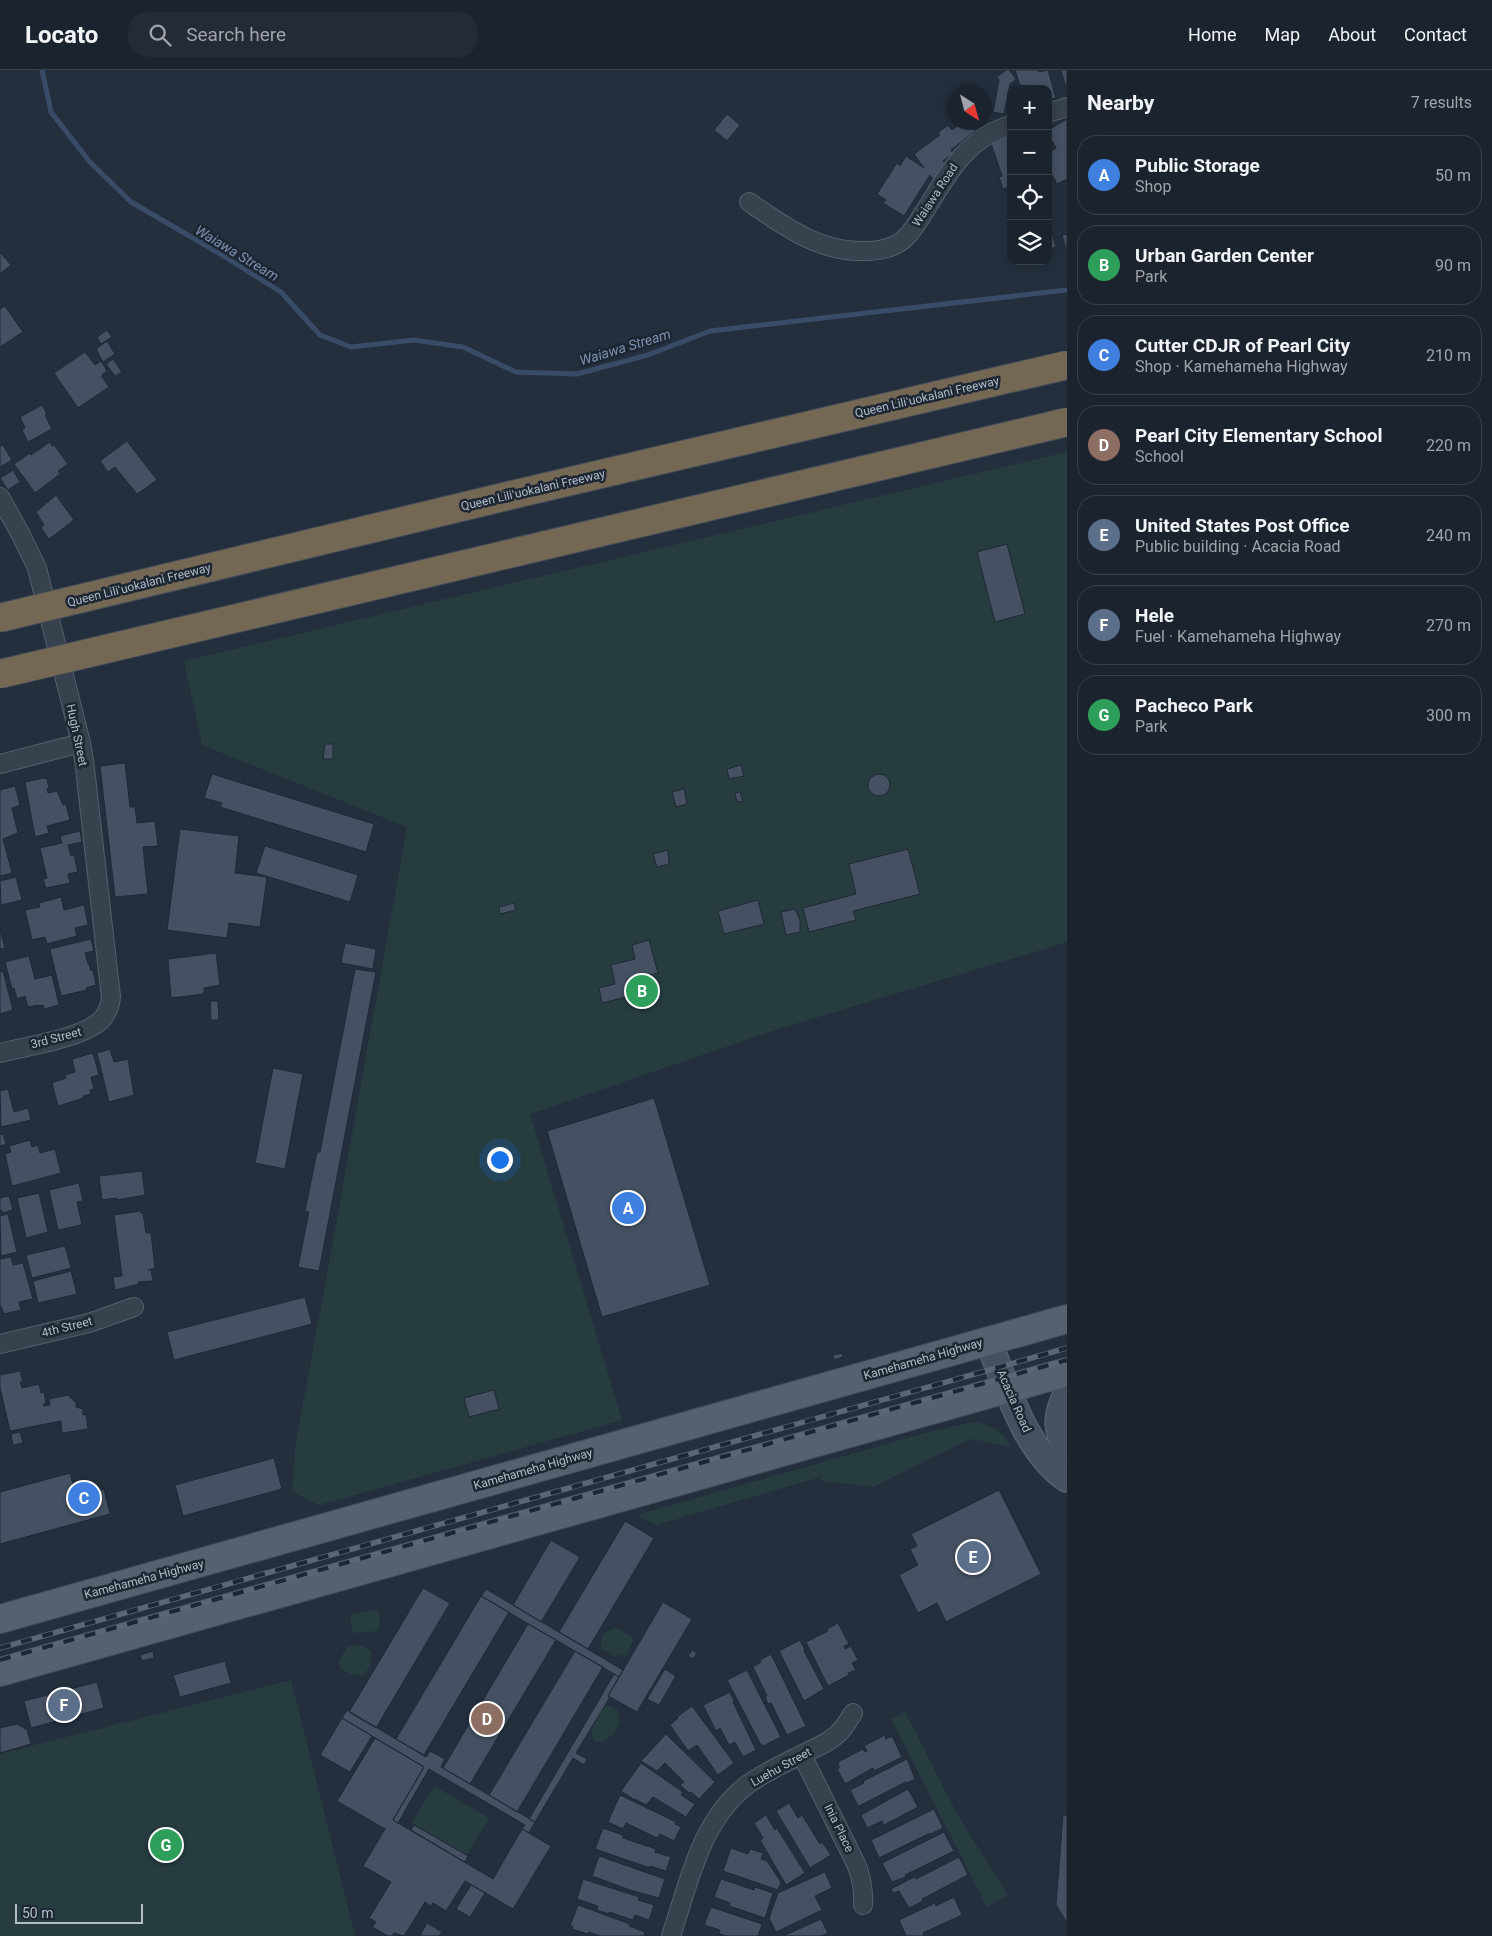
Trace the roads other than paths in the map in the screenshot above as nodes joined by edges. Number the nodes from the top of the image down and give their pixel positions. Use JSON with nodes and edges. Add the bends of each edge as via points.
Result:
{"nodes":[{"id":1,"x":1067,"y":107,"type":"edge"},
{"id":2,"x":1052,"y":112,"type":"edge"},
{"id":3,"x":1007,"y":126,"type":"edge"},
{"id":4,"x":748,"y":202,"type":"dead end"},
{"id":5,"x":1067,"y":365,"type":"edge"},
{"id":6,"x":1067,"y":422,"type":"edge"},
{"id":7,"x":0,"y":498,"type":"edge"},
{"id":8,"x":0,"y":618,"type":"edge"},
{"id":9,"x":0,"y":674,"type":"edge"},
{"id":10,"x":81,"y":743,"type":"junction"},
{"id":11,"x":0,"y":764,"type":"edge"},
{"id":12,"x":110,"y":984,"type":"joint"},
{"id":13,"x":0,"y":1053,"type":"edge"},
{"id":14,"x":134,"y":1307,"type":"dead end"},
{"id":15,"x":1067,"y":1319,"type":"edge"},
{"id":16,"x":988,"y":1341,"type":"junction"},
{"id":17,"x":0,"y":1344,"type":"edge"},
{"id":18,"x":1067,"y":1372,"type":"edge"},
{"id":19,"x":1008,"y":1389,"type":"junction"},
{"id":20,"x":1067,"y":1393,"type":"edge"},
{"id":21,"x":1067,"y":1448,"type":"edge"},
{"id":22,"x":1067,"y":1478,"type":"edge"},
{"id":23,"x":0,"y":1619,"type":"edge"},
{"id":24,"x":0,"y":1672,"type":"edge"},
{"id":25,"x":853,"y":1713,"type":"dead end"},
{"id":26,"x":802,"y":1755,"type":"junction"},
{"id":27,"x":862,"y":1905,"type":"dead end"},
{"id":28,"x":670,"y":1936,"type":"edge"}],
"edges":[{"from":1,"to":2,"type":"street"},
{"from":3,"to":4,"type":"street","name":"Waiawa Road","via":[[996,129],[960,156],[910,233],[896,245],[881,250],[852,252],[827,247],[787,228]]},
{"from":5,"to":8,"type":"highway","name":"Queen Liliʻuokalani Freeway","bridge":true},
{"from":6,"to":9,"type":"highway","bridge":true},
{"from":7,"to":10,"type":"street","name":"Hugh Street","via":[[37,568]]},
{"from":10,"to":11,"type":"street"},
{"from":10,"to":12,"type":"street","name":"Hugh Street"},
{"from":12,"to":13,"type":"street","name":"3rd Street","via":[[107,1012],[94,1026],[76,1034]]},
{"from":14,"to":17,"type":"street","name":"4th Street","via":[[89,1323]]},
{"from":15,"to":16,"type":"main road","name":"Kamehameha Highway"},
{"from":16,"to":19,"type":"main road","name":"Acacia Road"},
{"from":16,"to":23,"type":"main road","name":"Kamehameha Highway"},
{"from":18,"to":19,"type":"main road"},
{"from":19,"to":22,"type":"main road","name":"Acacia Road","via":[[1032,1441],[1051,1466]]},
{"from":19,"to":24,"type":"main road"},
{"from":20,"to":21,"type":"main road","via":[[1058,1414],[1057,1427]]},
{"from":25,"to":26,"type":"street","name":"Luehu Street","via":[[831,1740]]},
{"from":26,"to":27,"type":"street","name":"Inia Place","via":[[857,1866],[864,1894]]},
{"from":26,"to":28,"type":"street","name":"Luehu Street","via":[[748,1785],[716,1817],[703,1842]]}]}
